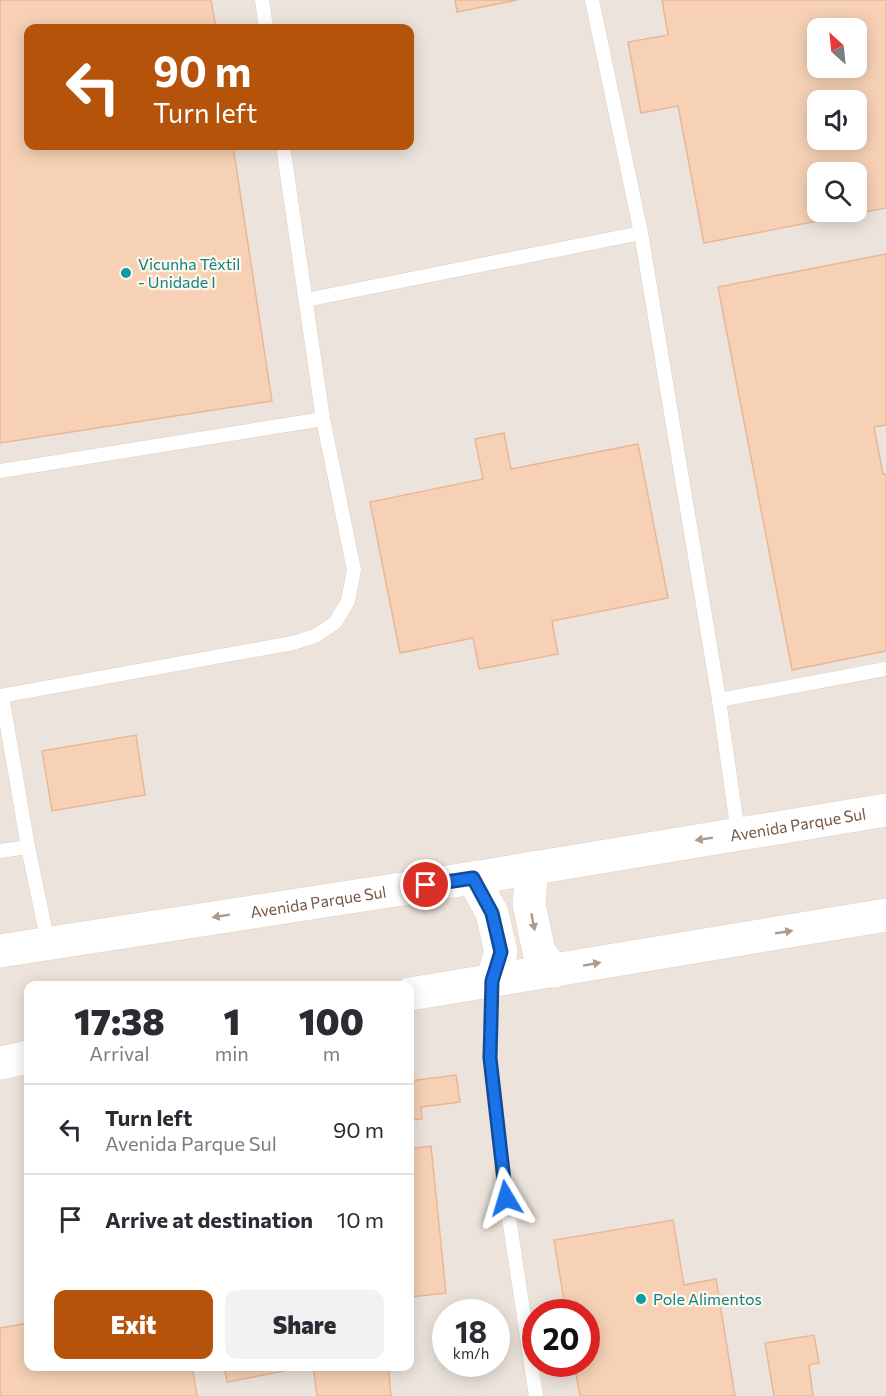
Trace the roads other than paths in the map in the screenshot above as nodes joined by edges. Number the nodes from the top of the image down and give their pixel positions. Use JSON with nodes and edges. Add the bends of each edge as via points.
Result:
{"nodes":[{"id":1,"x":262,"y":0,"type":"edge"},
{"id":2,"x":592,"y":0,"type":"edge"},
{"id":3,"x":265,"y":24,"type":"edge"},
{"id":4,"x":284,"y":150,"type":"edge"},
{"id":5,"x":641,"y":233,"type":"junction"},
{"id":6,"x":306,"y":300,"type":"junction"},
{"id":7,"x":323,"y":419,"type":"junction"},
{"id":8,"x":0,"y":471,"type":"edge"},
{"id":9,"x":886,"y":669,"type":"edge"},
{"id":10,"x":1,"y":696,"type":"edge"},
{"id":11,"x":719,"y":700,"type":"junction"},
{"id":12,"x":886,"y":810,"type":"edge"},
{"id":13,"x":738,"y":833,"type":"junction"},
{"id":14,"x":28,"y":847,"type":"junction"},
{"id":15,"x":0,"y":851,"type":"edge"},
{"id":16,"x":532,"y":868,"type":"junction"},
{"id":17,"x":473,"y":878,"type":"junction"},
{"id":18,"x":886,"y":915,"type":"edge"},
{"id":19,"x":48,"y":943,"type":"junction"},
{"id":20,"x":0,"y":951,"type":"edge"},
{"id":21,"x":555,"y":970,"type":"junction"},
{"id":22,"x":492,"y":981,"type":"junction"},
{"id":23,"x":414,"y":993,"type":"edge"},
{"id":24,"x":24,"y":1058,"type":"edge"},
{"id":25,"x":0,"y":1063,"type":"edge"},
{"id":26,"x":536,"y":1396,"type":"edge"}],
"edges":[{"from":1,"to":3,"type":"lane"},
{"from":2,"to":5,"type":"lane"},
{"from":4,"to":6,"type":"lane"},
{"from":5,"to":6,"type":"lane"},
{"from":5,"to":11,"type":"lane"},
{"from":6,"to":7,"type":"lane"},
{"from":7,"to":8,"type":"lane"},
{"from":7,"to":10,"type":"lane","via":[[354,570],[348,602],[335,622],[315,636],[293,643]]},
{"from":9,"to":11,"type":"lane"},
{"from":10,"to":14,"type":"lane"},
{"from":11,"to":13,"type":"lane"},
{"from":12,"to":13,"type":"street","name":"Avenida Parque Sul"},
{"from":13,"to":16,"type":"street","name":"Avenida Parque Sul","one_way":true},
{"from":14,"to":15,"type":"lane"},
{"from":14,"to":19,"type":"lane"},
{"from":16,"to":17,"type":"street","name":"Avenida Parque Sul"},
{"from":16,"to":21,"type":"street","one_way":true,"via":[[530,904],[539,952]]},
{"from":17,"to":19,"type":"street","name":"Avenida Parque Sul","one_way":true},
{"from":17,"to":22,"type":"street","via":[[492,913],[501,952]]},
{"from":21,"to":18,"type":"street","one_way":true},
{"from":19,"to":20,"type":"street","name":"Avenida Parque Sul"},
{"from":21,"to":22,"type":"street"},
{"from":22,"to":23,"type":"street"},
{"from":22,"to":26,"type":"lane","via":[[490,1058],[506,1198]]},
{"from":24,"to":25,"type":"street"}]}
